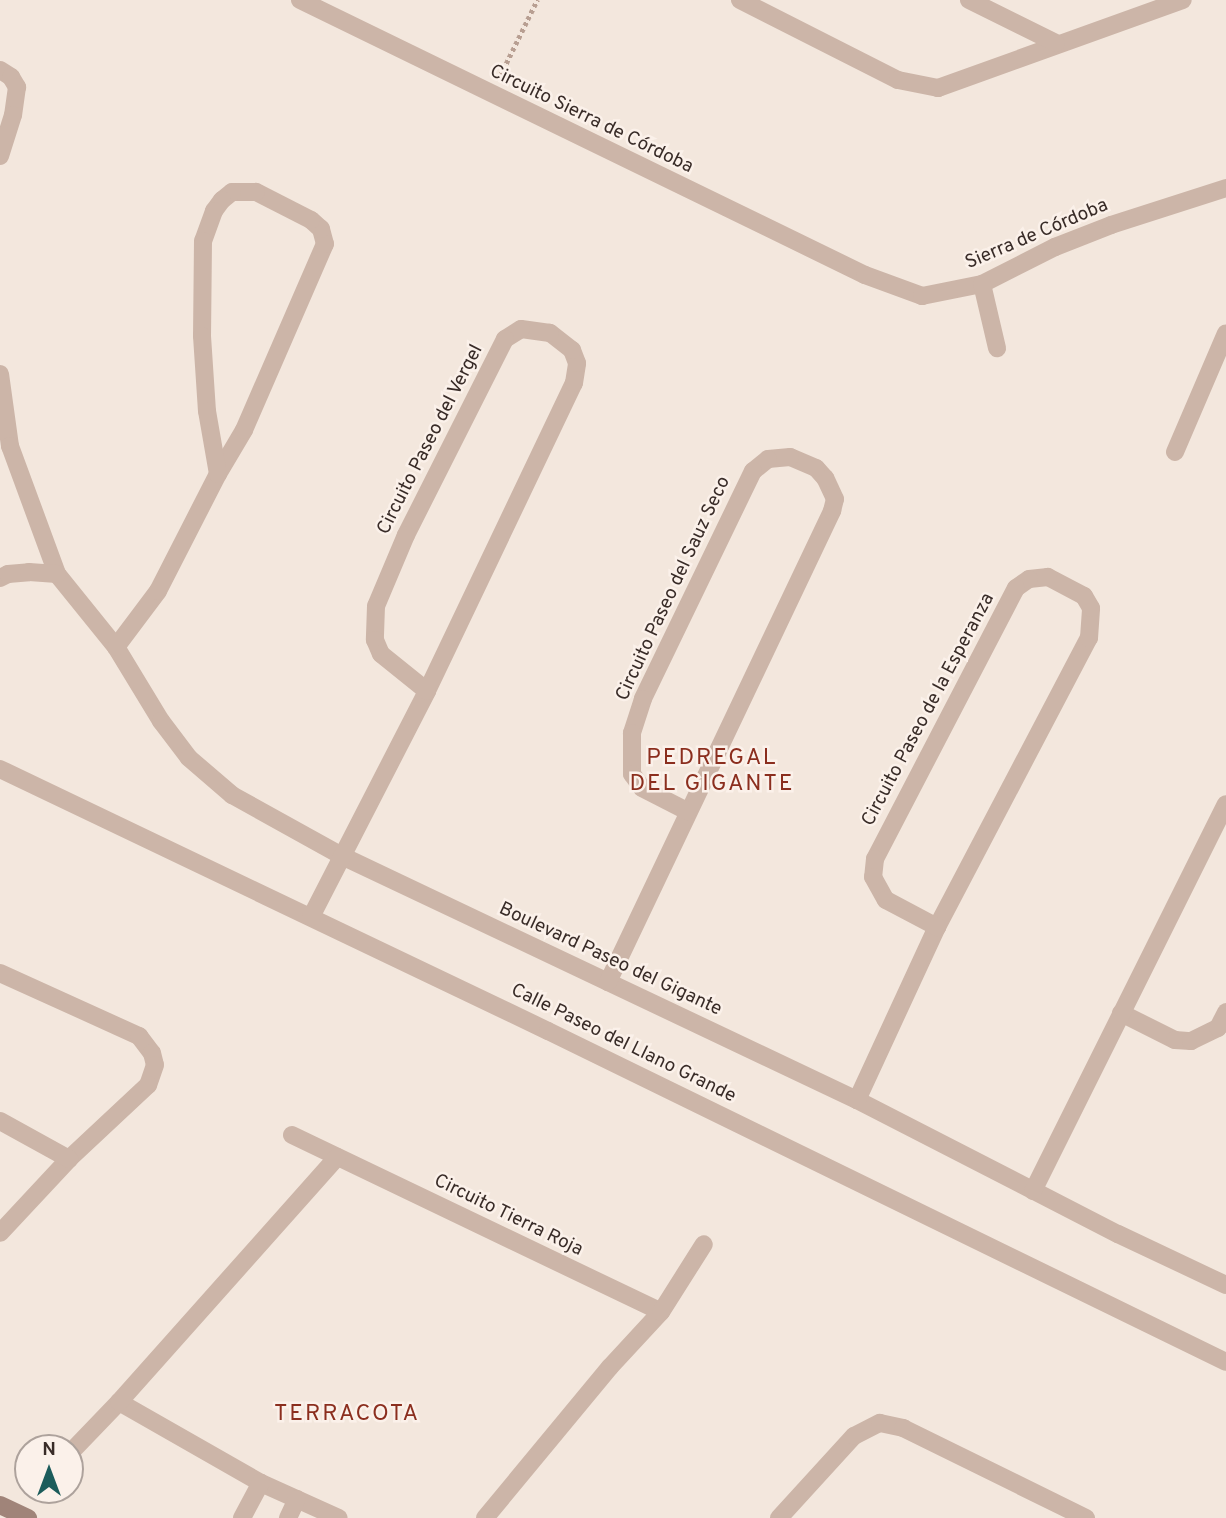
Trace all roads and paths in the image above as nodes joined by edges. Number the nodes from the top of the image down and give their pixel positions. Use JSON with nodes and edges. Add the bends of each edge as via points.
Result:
{"nodes":[{"id":1,"x":300,"y":0,"type":"edge"},
{"id":2,"x":537,"y":0,"type":"edge"},
{"id":3,"x":740,"y":0,"type":"edge"},
{"id":4,"x":969,"y":0,"type":"edge"},
{"id":5,"x":1183,"y":0,"type":"edge"},
{"id":6,"x":1056,"y":43,"type":"junction"},
{"id":7,"x":0,"y":70,"type":"edge"},
{"id":8,"x":491,"y":96,"type":"junction"},
{"id":9,"x":0,"y":152,"type":"edge"},
{"id":10,"x":1226,"y":188,"type":"edge"},
{"id":11,"x":865,"y":275,"type":"joint"},
{"id":12,"x":982,"y":284,"type":"junction"},
{"id":13,"x":1226,"y":333,"type":"edge"},
{"id":14,"x":997,"y":348,"type":"dead end"},
{"id":15,"x":0,"y":374,"type":"edge"},
{"id":16,"x":5,"y":443,"type":"edge"},
{"id":17,"x":1175,"y":452,"type":"dead end"},
{"id":18,"x":218,"y":474,"type":"junction"},
{"id":19,"x":57,"y":574,"type":"junction"},
{"id":20,"x":0,"y":578,"type":"edge"},
{"id":21,"x":116,"y":648,"type":"junction"},
{"id":22,"x":427,"y":691,"type":"junction"},
{"id":23,"x":0,"y":769,"type":"edge"},
{"id":24,"x":1226,"y":804,"type":"edge"},
{"id":25,"x":687,"y":811,"type":"junction"},
{"id":26,"x":342,"y":856,"type":"junction"},
{"id":27,"x":311,"y":917,"type":"junction"},
{"id":28,"x":937,"y":928,"type":"junction"},
{"id":29,"x":0,"y":973,"type":"edge"},
{"id":30,"x":608,"y":982,"type":"junction"},
{"id":31,"x":1226,"y":1012,"type":"edge"},
{"id":32,"x":1121,"y":1013,"type":"junction"},
{"id":33,"x":857,"y":1100,"type":"junction"},
{"id":34,"x":0,"y":1121,"type":"edge"},
{"id":35,"x":292,"y":1135,"type":"dead end"},
{"id":36,"x":337,"y":1157,"type":"junction"},
{"id":37,"x":69,"y":1159,"type":"junction"},
{"id":38,"x":1033,"y":1191,"type":"junction"},
{"id":39,"x":0,"y":1233,"type":"edge"},
{"id":40,"x":704,"y":1244,"type":"dead end"},
{"id":41,"x":1226,"y":1285,"type":"edge"},
{"id":42,"x":661,"y":1312,"type":"junction"},
{"id":43,"x":1226,"y":1362,"type":"edge"},
{"id":44,"x":120,"y":1402,"type":"junction"},
{"id":45,"x":84,"y":1439,"type":"edge"},
{"id":46,"x":261,"y":1483,"type":"junction"},
{"id":47,"x":297,"y":1499,"type":"junction"},
{"id":48,"x":0,"y":1504,"type":"edge"},
{"id":49,"x":28,"y":1518,"type":"edge"},
{"id":50,"x":242,"y":1518,"type":"edge"},
{"id":51,"x":288,"y":1518,"type":"edge"},
{"id":52,"x":339,"y":1518,"type":"edge"},
{"id":53,"x":485,"y":1518,"type":"edge"},
{"id":54,"x":779,"y":1518,"type":"edge"},
{"id":55,"x":1086,"y":1518,"type":"edge"}],
"edges":[{"from":1,"to":8,"type":"street","name":"Circuito Sierra de Córdoba"},
{"from":2,"to":8,"type":"path"},
{"from":3,"to":6,"type":"street","via":[[915,85],[938,88],[956,83]]},
{"from":4,"to":6,"type":"street"},
{"from":5,"to":6,"type":"street"},
{"from":7,"to":9,"type":"street","via":[[17,87]]},
{"from":8,"to":11,"type":"street","name":"Circuito Sierra de Córdoba"},
{"from":10,"to":12,"type":"street","name":"Sierra de Córdoba","via":[[1055,247]]},
{"from":11,"to":12,"type":"street","name":"Sierra de Córdoba","via":[[922,296]]},
{"from":12,"to":14,"type":"street"},
{"from":13,"to":17,"type":"street"},
{"from":15,"to":16,"type":"street","name":"Boulevard Paseo del Gigante"},
{"from":16,"to":19,"type":"street","name":"Boulevard Paseo del Gigante"},
{"from":18,"to":18,"type":"street","via":[[244,430],[325,244],[321,229],[311,220],[256,192],[232,192],[222,200],[203,241],[202,336],[207,411]]},
{"from":18,"to":21,"type":"street","via":[[158,591]]},
{"from":19,"to":20,"type":"street","via":[[29,572]]},
{"from":19,"to":21,"type":"street","name":"Boulevard Paseo del Gigante"},
{"from":21,"to":26,"type":"street","name":"Boulevard Paseo del Gigante","via":[[161,721],[212,780],[251,807]]},
{"from":22,"to":22,"type":"street","name":"Circuito Paseo del Vergel","via":[[574,383],[577,363],[572,350],[550,333],[521,329],[505,339],[406,536],[376,607],[375,640],[381,654]]},
{"from":22,"to":26,"type":"street","name":"Circuito Paseo del Vergel"},
{"from":23,"to":27,"type":"street","name":"Calle Paseo del Llano Grande"},
{"from":24,"to":32,"type":"street"},
{"from":25,"to":25,"type":"street","name":"Circuito Paseo del Sauz Seco","via":[[832,511],[835,499],[825,478],[816,468],[790,457],[768,459],[753,471],[643,699],[632,733],[632,774],[642,788]]},
{"from":25,"to":30,"type":"street","name":"Circuito Paseo del Sauz Seco"},
{"from":26,"to":27,"type":"street","name":"Circuito Paseo del Vergel"},
{"from":26,"to":30,"type":"street","name":"Boulevard Paseo del Gigante"},
{"from":27,"to":43,"type":"street","name":"Calle Paseo del Llano Grande"},
{"from":28,"to":28,"type":"street","name":"Circuito Paseo de la Esperanza","via":[[1089,638],[1091,608],[1084,596],[1048,577],[1029,579],[1016,588],[875,859],[873,877],[886,900]]},
{"from":28,"to":33,"type":"street","name":"Circuito Paseo de la Esperanza"},
{"from":29,"to":37,"type":"street","via":[[139,1036],[152,1053],[155,1065],[148,1085]]},
{"from":30,"to":33,"type":"street","name":"Boulevard Paseo del Gigante"},
{"from":31,"to":32,"type":"street","via":[[1218,1028],[1191,1041],[1175,1040]]},
{"from":32,"to":38,"type":"street"},
{"from":33,"to":38,"type":"street","name":"Boulevard Paseo del Gigante"},
{"from":34,"to":37,"type":"street"},
{"from":35,"to":36,"type":"street","name":"Circuito Tierra Roja"},
{"from":36,"to":42,"type":"street","name":"Circuito Tierra Roja"},
{"from":36,"to":44,"type":"street"},
{"from":37,"to":39,"type":"street"},
{"from":38,"to":41,"type":"street","name":"Boulevard Paseo del Gigante"},
{"from":40,"to":42,"type":"street"},
{"from":42,"to":53,"type":"street"},
{"from":44,"to":45,"type":"street"},
{"from":44,"to":46,"type":"street"},
{"from":46,"to":47,"type":"street"},
{"from":46,"to":50,"type":"street"},
{"from":47,"to":51,"type":"street"},
{"from":47,"to":52,"type":"street"},
{"from":48,"to":49,"type":"main road"},
{"from":54,"to":55,"type":"street","via":[[854,1436],[880,1423],[903,1428]]}]}
